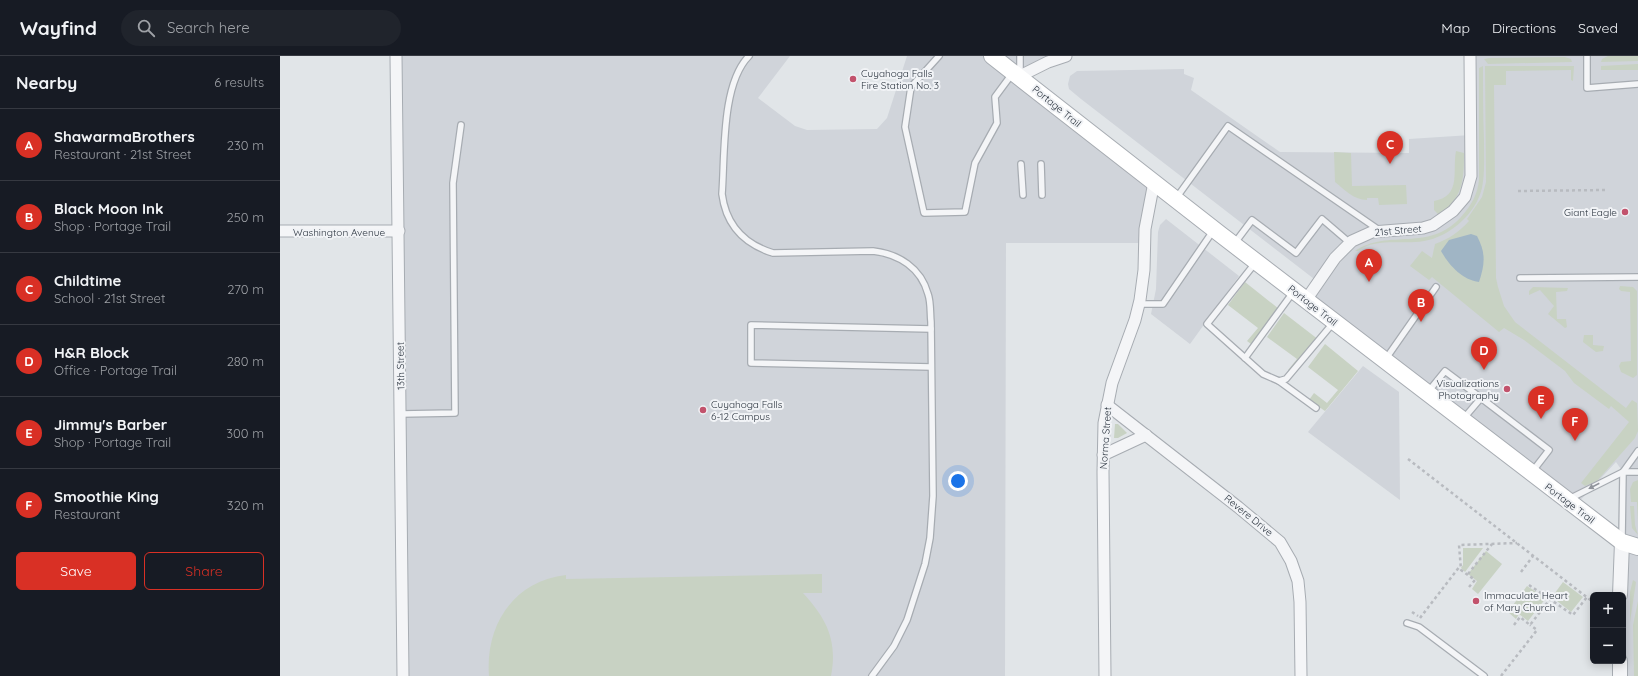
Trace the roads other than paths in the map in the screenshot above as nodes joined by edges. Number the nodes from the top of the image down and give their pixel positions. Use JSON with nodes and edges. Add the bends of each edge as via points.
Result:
{"nodes":[{"id":1,"x":396,"y":56,"type":"edge"},
{"id":2,"x":749,"y":56,"type":"edge"},
{"id":3,"x":939,"y":56,"type":"edge"},
{"id":4,"x":992,"y":56,"type":"edge"},
{"id":5,"x":1020,"y":56,"type":"edge"},
{"id":6,"x":1066,"y":56,"type":"edge"},
{"id":7,"x":1470,"y":56,"type":"edge"},
{"id":8,"x":1587,"y":56,"type":"edge"},
{"id":9,"x":1016,"y":74,"type":"junction"},
{"id":10,"x":1638,"y":84,"type":"edge"},
{"id":11,"x":461,"y":125,"type":"dead end"},
{"id":12,"x":1021,"y":164,"type":"dead end"},
{"id":13,"x":1041,"y":164,"type":"dead end"},
{"id":14,"x":1154,"y":182,"type":"junction"},
{"id":15,"x":1023,"y":195,"type":"dead end"},
{"id":16,"x":1042,"y":195,"type":"dead end"},
{"id":17,"x":1176,"y":199,"type":"junction"},
{"id":18,"x":1214,"y":229,"type":"junction"},
{"id":19,"x":1379,"y":230,"type":"junction"},
{"id":20,"x":398,"y":231,"type":"junction"},
{"id":21,"x":280,"y":232,"type":"edge"},
{"id":22,"x":1350,"y":243,"type":"junction"},
{"id":23,"x":1234,"y":244,"type":"junction"},
{"id":24,"x":1256,"y":261,"type":"junction"},
{"id":25,"x":1638,"y":277,"type":"edge"},
{"id":26,"x":1520,"y":278,"type":"dead end"},
{"id":27,"x":1436,"y":287,"type":"dead end"},
{"id":28,"x":1300,"y":296,"type":"junction"},
{"id":29,"x":1139,"y":304,"type":"junction"},
{"id":30,"x":1334,"y":322,"type":"junction"},
{"id":31,"x":931,"y":328,"type":"junction"},
{"id":32,"x":1245,"y":358,"type":"junction"},
{"id":33,"x":1385,"y":360,"type":"junction"},
{"id":34,"x":931,"y":367,"type":"junction"},
{"id":35,"x":1280,"y":380,"type":"junction"},
{"id":36,"x":1428,"y":393,"type":"junction"},
{"id":37,"x":1481,"y":398,"type":"junction"},
{"id":38,"x":1107,"y":406,"type":"junction"},
{"id":39,"x":1316,"y":408,"type":"dead end"},
{"id":40,"x":400,"y":414,"type":"junction"},
{"id":41,"x":1462,"y":420,"type":"junction"},
{"id":42,"x":1146,"y":435,"type":"junction"},
{"id":43,"x":1638,"y":451,"type":"edge"},
{"id":44,"x":1103,"y":455,"type":"junction"},
{"id":45,"x":1622,"y":472,"type":"junction"},
{"id":46,"x":1638,"y":472,"type":"edge"},
{"id":47,"x":1531,"y":474,"type":"junction"},
{"id":48,"x":1566,"y":501,"type":"junction"},
{"id":49,"x":1622,"y":542,"type":"junction"},
{"id":50,"x":1638,"y":547,"type":"edge"},
{"id":51,"x":1620,"y":592,"type":"edge"},
{"id":52,"x":1407,"y":623,"type":"dead end"},
{"id":53,"x":1620,"y":664,"type":"edge"},
{"id":54,"x":403,"y":676,"type":"edge"},
{"id":55,"x":872,"y":676,"type":"edge"},
{"id":56,"x":1105,"y":676,"type":"edge"},
{"id":57,"x":1301,"y":676,"type":"edge"},
{"id":58,"x":1484,"y":676,"type":"edge"},
{"id":59,"x":1620,"y":676,"type":"edge"}],
"edges":[{"from":1,"to":20,"type":"street","name":"13th Street"},
{"from":2,"to":31,"type":"lane","via":[[734,80],[728,103],[722,194],[728,219],[749,243],[773,253],[873,251],[898,257],[922,278],[929,295]]},
{"from":3,"to":9,"type":"lane","via":[[911,87],[905,126],[924,213],[965,212],[975,163],[997,123],[995,97]]},
{"from":4,"to":9,"type":"main road","name":"Portage Trail"},
{"from":5,"to":9,"type":"lane"},
{"from":6,"to":9,"type":"street"},
{"from":7,"to":19,"type":"street","name":"21st Street","via":[[1470,176],[1465,196],[1453,212],[1433,225],[1412,229]]},
{"from":8,"to":10,"type":"lane","via":[[1587,88]]},
{"from":9,"to":14,"type":"main road","name":"Portage Trail"},
{"from":11,"to":40,"type":"lane","via":[[453,183],[455,412]]},
{"from":12,"to":15,"type":"lane"},
{"from":13,"to":16,"type":"lane"},
{"from":14,"to":17,"type":"main road","name":"Portage Trail"},
{"from":14,"to":29,"type":"street","name":"Norma Street","via":[[1145,229],[1144,270]]},
{"from":17,"to":18,"type":"main road","name":"Portage Trail"},
{"from":17,"to":19,"type":"lane","via":[[1228,126]]},
{"from":18,"to":23,"type":"main road","name":"Portage Trail"},
{"from":18,"to":29,"type":"lane","via":[[1163,304]]},
{"from":19,"to":22,"type":"street","name":"21st Street","via":[[1362,235]]},
{"from":20,"to":21,"type":"street","name":"Washington Avenue"},
{"from":20,"to":40,"type":"street","name":"13th Street"},
{"from":22,"to":23,"type":"lane","via":[[1322,218],[1296,253],[1252,220]]},
{"from":22,"to":28,"type":"street","name":"21st Street"},
{"from":23,"to":24,"type":"main road","name":"Portage Trail"},
{"from":24,"to":28,"type":"main road","name":"Portage Trail"},
{"from":24,"to":32,"type":"lane","via":[[1207,324]]},
{"from":25,"to":26,"type":"lane"},
{"from":27,"to":33,"type":"lane"},
{"from":28,"to":30,"type":"main road","name":"Portage Trail"},
{"from":28,"to":32,"type":"lane"},
{"from":29,"to":38,"type":"street","name":"Norma Street","via":[[1112,383]]},
{"from":30,"to":33,"type":"main road","name":"Portage Trail"},
{"from":30,"to":35,"type":"lane","via":[[1286,379]]},
{"from":31,"to":34,"type":"lane"},
{"from":31,"to":34,"type":"lane","via":[[751,325],[751,363]]},
{"from":32,"to":35,"type":"lane","via":[[1263,374]]},
{"from":33,"to":36,"type":"main road","name":"Portage Trail"},
{"from":34,"to":55,"type":"lane","via":[[933,496],[927,558],[907,620],[894,646]]},
{"from":35,"to":39,"type":"lane"},
{"from":36,"to":37,"type":"lane","via":[[1445,371]]},
{"from":36,"to":41,"type":"main road","name":"Portage Trail"},
{"from":37,"to":41,"type":"lane"},
{"from":37,"to":47,"type":"lane","via":[[1549,450]]},
{"from":38,"to":42,"type":"street","name":"Revere Drive"},
{"from":38,"to":44,"type":"street","name":"Norma Street"},
{"from":40,"to":54,"type":"street","name":"13th Street"},
{"from":41,"to":47,"type":"main road","name":"Portage Trail"},
{"from":42,"to":44,"type":"street"},
{"from":42,"to":57,"type":"street","name":"Revere Drive","via":[[1273,534],[1286,551],[1298,581]]},
{"from":43,"to":45,"type":"lane"},
{"from":44,"to":56,"type":"street","name":"Norma Street"},
{"from":45,"to":46,"type":"lane"},
{"from":45,"to":48,"type":"lane","one_way":true},
{"from":45,"to":49,"type":"lane"},
{"from":47,"to":48,"type":"main road","name":"Portage Trail"},
{"from":48,"to":49,"type":"main road","name":"Portage Trail"},
{"from":49,"to":50,"type":"main road","name":"Portage Trail"},
{"from":49,"to":51,"type":"street"},
{"from":52,"to":58,"type":"lane","via":[[1419,627]]},
{"from":53,"to":59,"type":"street"}]}
